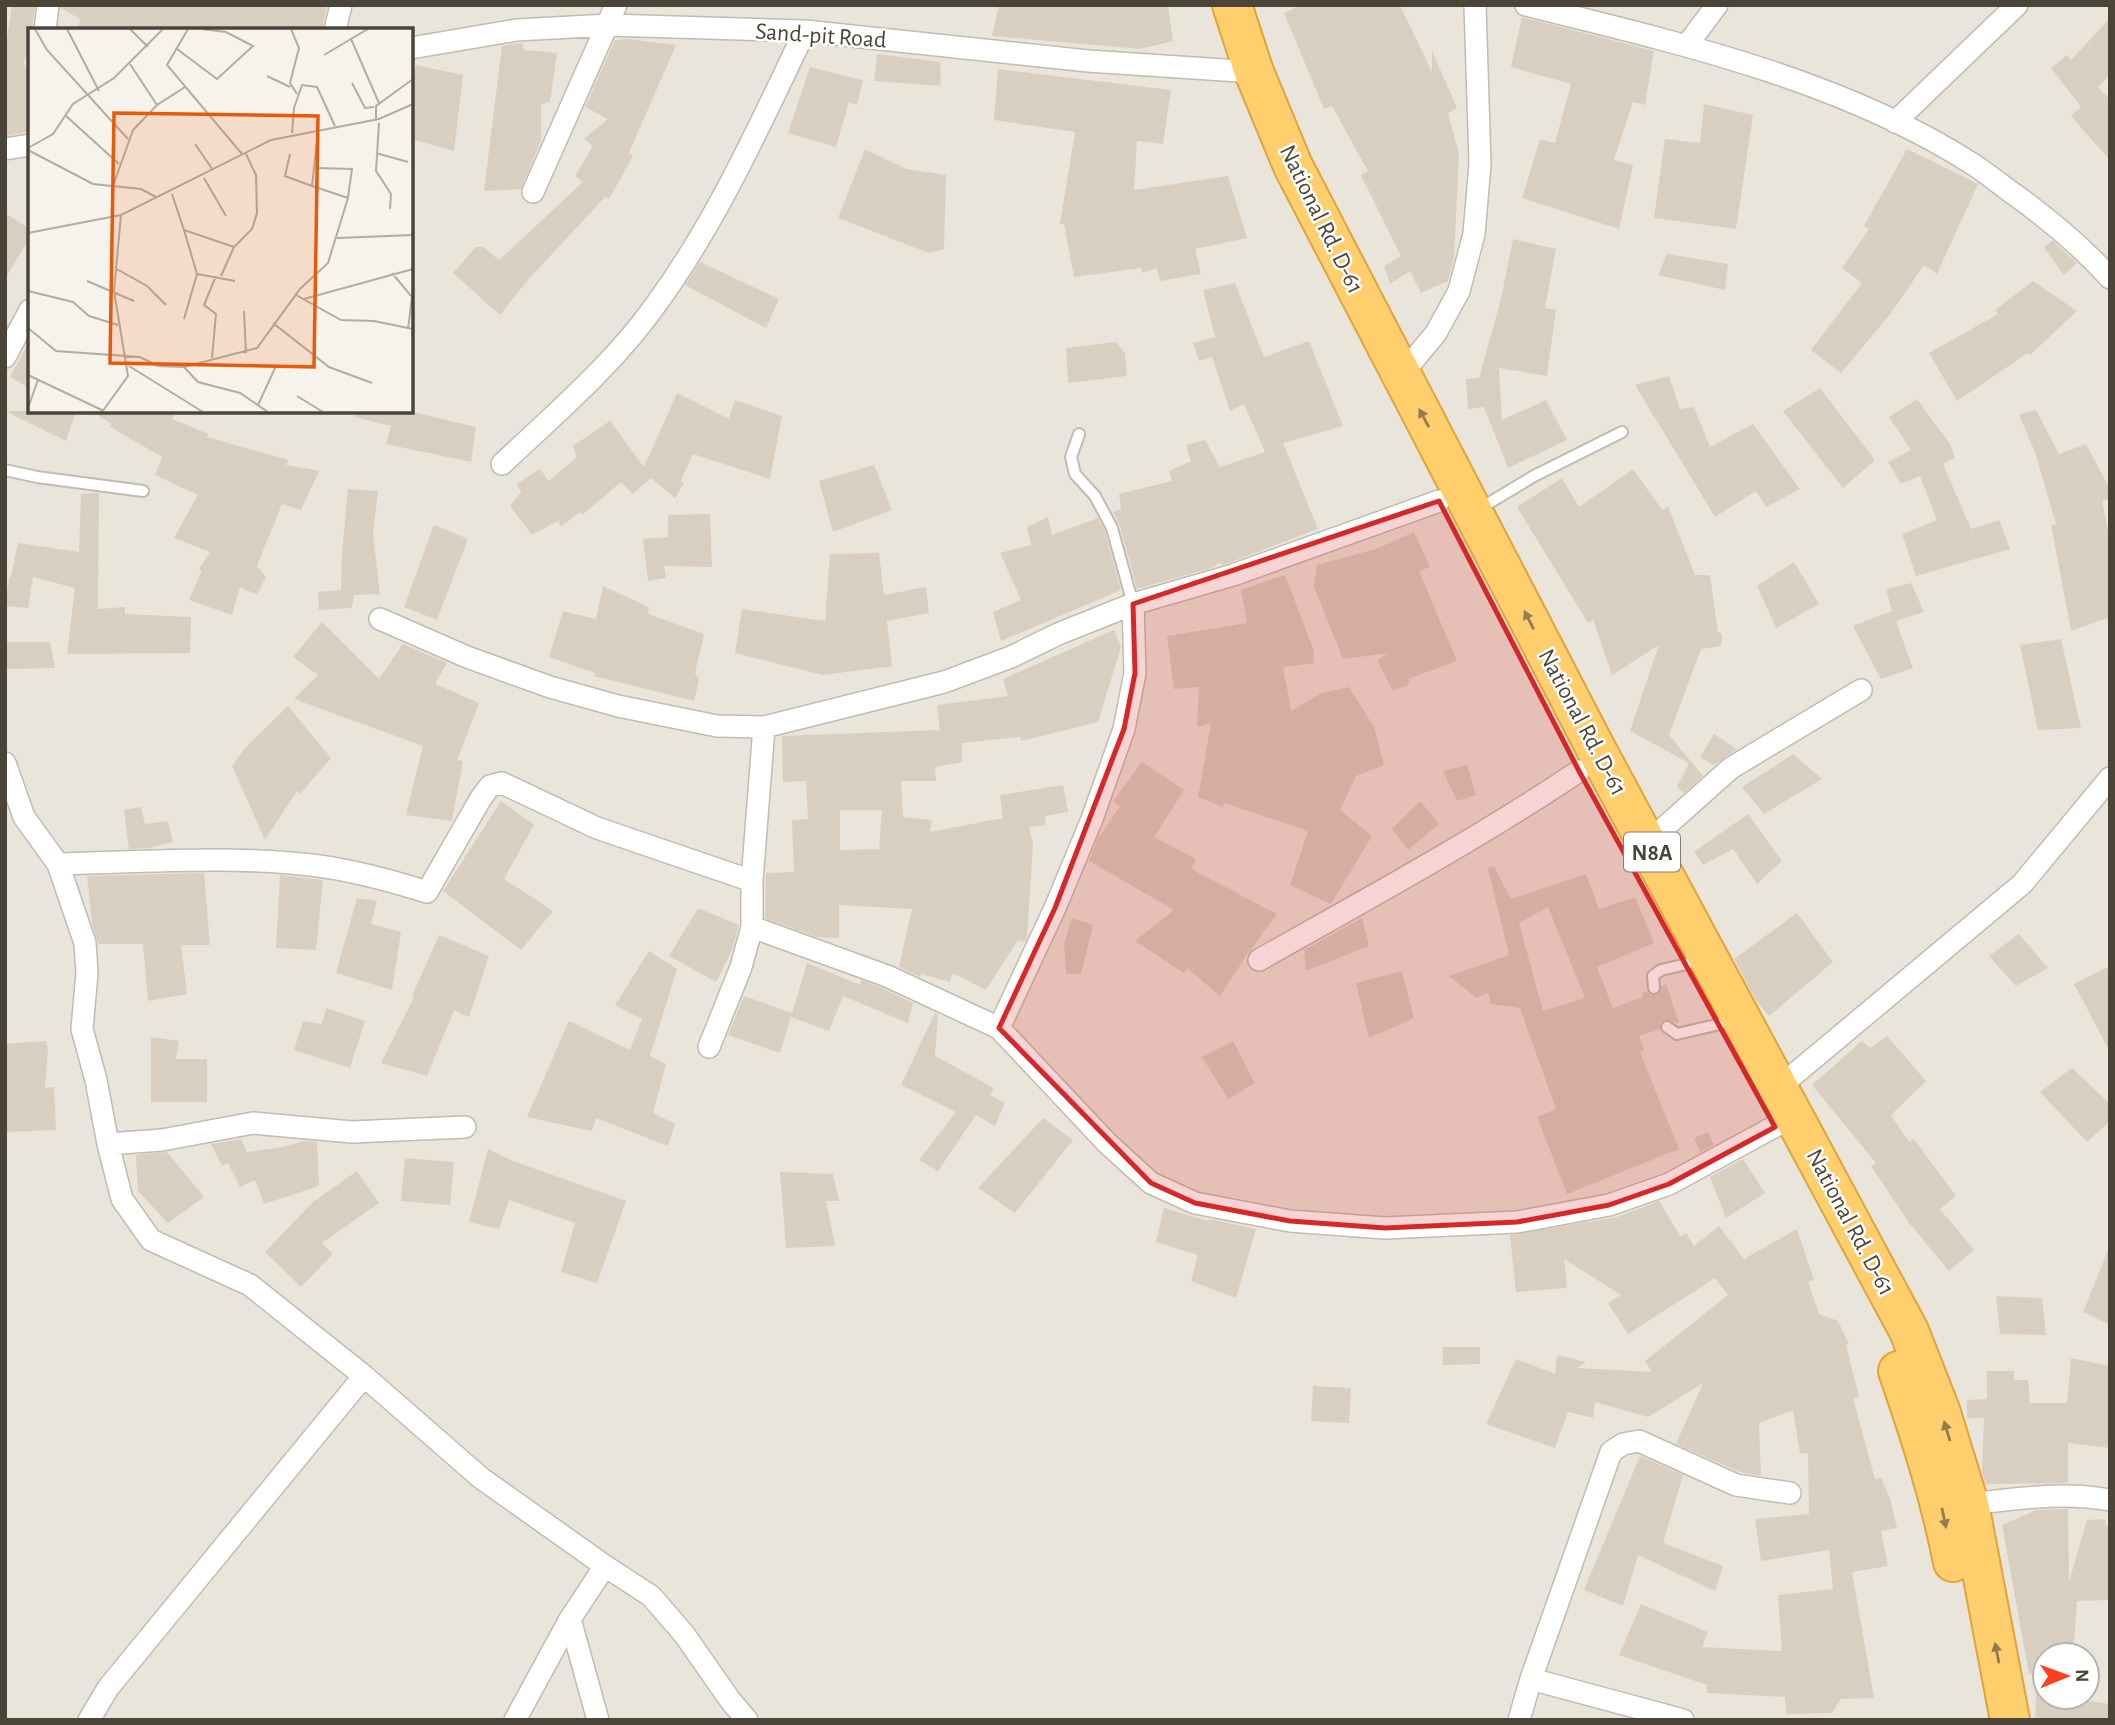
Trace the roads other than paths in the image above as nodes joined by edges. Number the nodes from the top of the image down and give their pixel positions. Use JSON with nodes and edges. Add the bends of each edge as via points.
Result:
{"nodes":[{"id":1,"x":48,"y":5,"type":"edge"},
{"id":2,"x":341,"y":5,"type":"edge"},
{"id":3,"x":1209,"y":5,"type":"edge"},
{"id":4,"x":1232,"y":5,"type":"edge"},
{"id":5,"x":1475,"y":5,"type":"edge"},
{"id":6,"x":1526,"y":5,"type":"edge"},
{"id":7,"x":1717,"y":5,"type":"edge"},
{"id":8,"x":2017,"y":5,"type":"edge"},
{"id":9,"x":613,"y":15,"type":"edge"},
{"id":10,"x":46,"y":28,"type":"edge"},
{"id":11,"x":335,"y":28,"type":"edge"},
{"id":12,"x":805,"y":31,"type":"junction"},
{"id":13,"x":1687,"y":45,"type":"junction"},
{"id":14,"x":413,"y":48,"type":"edge"},
{"id":15,"x":1242,"y":72,"type":"junction"},
{"id":16,"x":1895,"y":122,"type":"junction"},
{"id":17,"x":28,"y":145,"type":"edge"},
{"id":18,"x":5,"y":149,"type":"edge"},
{"id":19,"x":533,"y":192,"type":"dead end"},
{"id":20,"x":2110,"y":278,"type":"edge"},
{"id":21,"x":28,"y":314,"type":"edge"},
{"id":22,"x":5,"y":357,"type":"edge"},
{"id":23,"x":1401,"y":375,"type":"junction"},
{"id":24,"x":1622,"y":432,"type":"dead end"},
{"id":25,"x":1079,"y":434,"type":"dead end"},
{"id":26,"x":502,"y":464,"type":"dead end"},
{"id":27,"x":5,"y":470,"type":"edge"},
{"id":28,"x":143,"y":491,"type":"dead end"},
{"id":29,"x":1456,"y":507,"type":"junction"},
{"id":30,"x":1133,"y":604,"type":"junction"},
{"id":31,"x":380,"y":619,"type":"dead end"},
{"id":32,"x":1861,"y":690,"type":"dead end"},
{"id":33,"x":764,"y":727,"type":"junction"},
{"id":34,"x":5,"y":763,"type":"edge"},
{"id":35,"x":1579,"y":771,"type":"junction"},
{"id":36,"x":2110,"y":778,"type":"edge"},
{"id":37,"x":1647,"y":843,"type":"junction"},
{"id":38,"x":58,"y":864,"type":"junction"},
{"id":39,"x":752,"y":881,"type":"junction"},
{"id":40,"x":752,"y":927,"type":"junction"},
{"id":41,"x":1259,"y":960,"type":"dead end"},
{"id":42,"x":1687,"y":964,"type":"junction"},
{"id":43,"x":1654,"y":988,"type":"dead end"},
{"id":44,"x":1720,"y":1024,"type":"junction"},
{"id":45,"x":1667,"y":1027,"type":"dead end"},
{"id":46,"x":999,"y":1028,"type":"junction"},
{"id":47,"x":709,"y":1047,"type":"dead end"},
{"id":48,"x":1782,"y":1110,"type":"junction"},
{"id":49,"x":464,"y":1127,"type":"dead end"},
{"id":50,"x":108,"y":1144,"type":"junction"},
{"id":51,"x":364,"y":1376,"type":"junction"},
{"id":52,"x":1790,"y":1493,"type":"dead end"},
{"id":53,"x":2110,"y":1500,"type":"edge"},
{"id":54,"x":1969,"y":1504,"type":"junction"},
{"id":55,"x":605,"y":1566,"type":"junction"},
{"id":56,"x":569,"y":1619,"type":"junction"},
{"id":57,"x":1531,"y":1679,"type":"junction"},
{"id":58,"x":89,"y":1720,"type":"edge"},
{"id":59,"x":515,"y":1720,"type":"edge"},
{"id":60,"x":598,"y":1720,"type":"edge"},
{"id":61,"x":747,"y":1720,"type":"edge"},
{"id":62,"x":1520,"y":1720,"type":"edge"},
{"id":63,"x":1683,"y":1720,"type":"edge"},
{"id":64,"x":1984,"y":1720,"type":"edge"},
{"id":65,"x":2010,"y":1720,"type":"edge"}],
"edges":[{"from":1,"to":10,"type":"street"},
{"from":2,"to":11,"type":"street"},
{"from":3,"to":15,"type":"highway","name":"National Rd. D-61","number":"N8A"},
{"from":4,"to":15,"type":"highway","name":"National Rd. D-61","number":"N8A"},
{"from":5,"to":23,"type":"street","via":[[1480,164],[1474,234],[1458,291],[1436,333]]},
{"from":6,"to":13,"type":"street"},
{"from":7,"to":13,"type":"street"},
{"from":8,"to":16,"type":"street"},
{"from":9,"to":12,"type":"street","name":"Sand-pit Road"},
{"from":9,"to":14,"type":"street","name":"Sand-pit Road"},
{"from":9,"to":19,"type":"street"},
{"from":12,"to":15,"type":"street","name":"Sand-pit Road"},
{"from":12,"to":26,"type":"street","via":[[704,231],[657,304],[598,373]]},
{"from":13,"to":16,"type":"street","via":[[1802,82]]},
{"from":15,"to":23,"type":"highway","name":"National Rd. D-61","number":"N8A"},
{"from":15,"to":29,"type":"highway","name":"National Rd. D-61","number":"N8A","via":[[1268,167],[1363,360]]},
{"from":16,"to":20,"type":"street","via":[[1981,170],[2041,214]]},
{"from":17,"to":18,"type":"street"},
{"from":21,"to":22,"type":"street"},
{"from":29,"to":23,"type":"highway","name":"National Rd. D-61","number":"N8A","one_way":true},
{"from":24,"to":29,"type":"lane","via":[[1534,476]]},
{"from":25,"to":30,"type":"lane","via":[[1071,457],[1075,474],[1095,496],[1112,528]]},
{"from":27,"to":28,"type":"lane"},
{"from":29,"to":30,"type":"street"},
{"from":29,"to":35,"type":"highway","name":"National Rd. D-61","number":"N8A"},
{"from":37,"to":29,"type":"highway","name":"National Rd. D-61","number":"N8A","one_way":true},
{"from":30,"to":33,"type":"street","via":[[944,682]]},
{"from":30,"to":46,"type":"street","via":[[1135,673],[1124,729],[1060,895]]},
{"from":31,"to":33,"type":"street","via":[[550,687],[716,726]]},
{"from":32,"to":37,"type":"street","via":[[1731,768]]},
{"from":33,"to":39,"type":"street"},
{"from":34,"to":38,"type":"street","via":[[24,817]]},
{"from":35,"to":41,"type":"street","via":[[1374,897]]},
{"from":35,"to":42,"type":"highway","name":"National Rd. D-61","number":"N8A"},
{"from":36,"to":48,"type":"street","via":[[2022,884],[1894,989]]},
{"from":37,"to":48,"type":"highway","name":"National Rd. D-61","number":"N8A"},
{"from":38,"to":39,"type":"street","via":[[237,861],[319,866],[427,892],[481,798],[490,786],[502,783],[597,828]]},
{"from":38,"to":50,"type":"street","via":[[85,943],[82,1029]]},
{"from":39,"to":40,"type":"street"},
{"from":40,"to":46,"type":"street","via":[[887,976]]},
{"from":40,"to":47,"type":"street"},
{"from":42,"to":43,"type":"lane","via":[[1653,976]]},
{"from":42,"to":44,"type":"highway","name":"National Rd. D-61","number":"N8A"},
{"from":44,"to":45,"type":"lane","via":[[1677,1034]]},
{"from":44,"to":48,"type":"highway","name":"National Rd. D-61","number":"N8A"},
{"from":46,"to":48,"type":"street","via":[[1151,1183],[1195,1203],[1290,1222],[1385,1228],[1503,1223],[1609,1205],[1669,1184]]},
{"from":54,"to":48,"type":"highway","name":"National Rd. D-61","number":"N8A","one_way":true,"via":[[1909,1331]]},
{"from":48,"to":64,"type":"highway","name":"National Rd. D-61","number":"N8A","one_way":true,"via":[[1887,1343],[1917,1425],[1943,1511]]},
{"from":49,"to":50,"type":"street","via":[[352,1132],[253,1123],[162,1140]]},
{"from":50,"to":51,"type":"street","via":[[122,1199],[151,1240],[250,1285]]},
{"from":51,"to":55,"type":"street","via":[[481,1478]]},
{"from":51,"to":58,"type":"street","via":[[108,1688]]},
{"from":52,"to":57,"type":"street","via":[[1736,1485],[1639,1441],[1611,1452]]},
{"from":53,"to":54,"type":"street","via":[[2085,1495]]},
{"from":65,"to":54,"type":"highway","name":"National Rd. D-61","number":"N8A","one_way":true},
{"from":55,"to":56,"type":"street"},
{"from":55,"to":61,"type":"street","via":[[651,1596]]},
{"from":56,"to":59,"type":"street"},
{"from":56,"to":60,"type":"street"},
{"from":57,"to":62,"type":"street"},
{"from":57,"to":63,"type":"street"}]}
